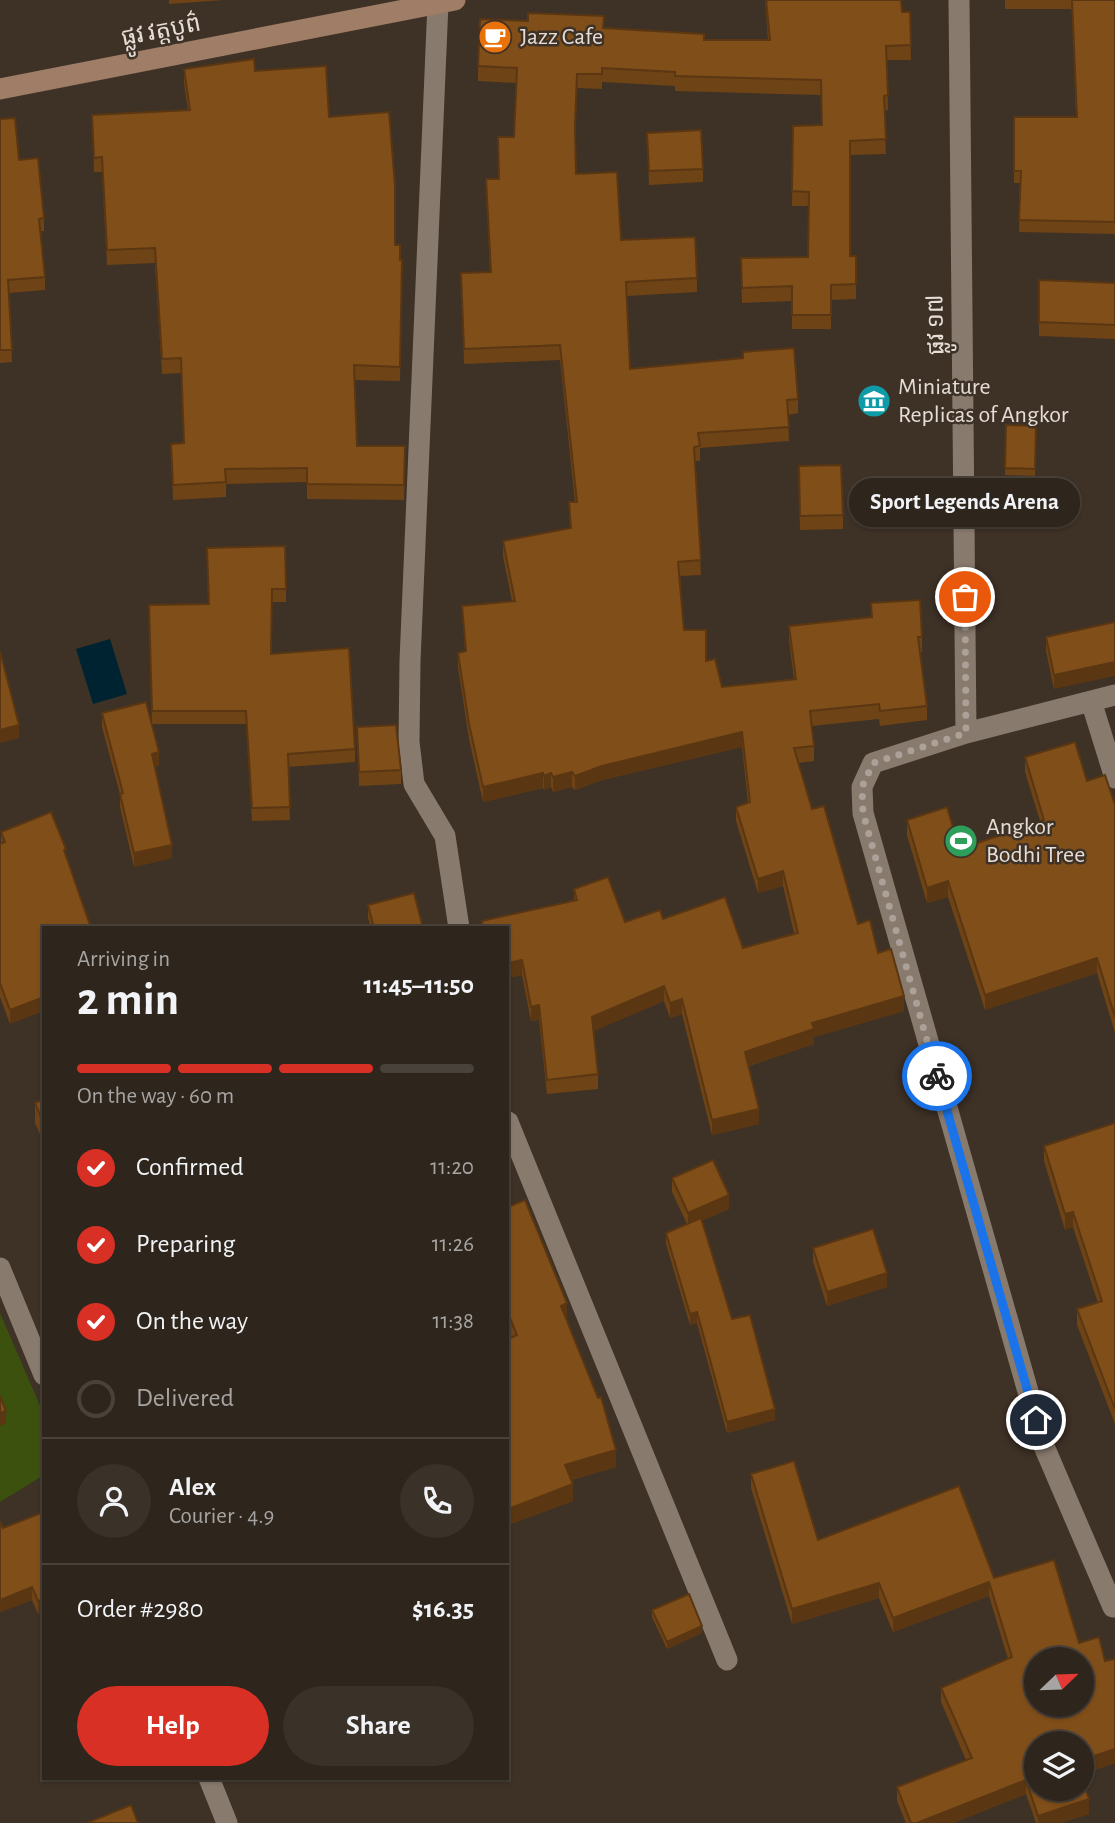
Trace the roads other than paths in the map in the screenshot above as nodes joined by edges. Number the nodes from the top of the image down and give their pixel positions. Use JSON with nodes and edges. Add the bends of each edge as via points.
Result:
{"nodes":[{"id":1,"x":959,"y":0,"type":"edge"},
{"id":2,"x":444,"y":1,"type":"edge"},
{"id":3,"x":0,"y":89,"type":"edge"},
{"id":4,"x":1115,"y":695,"type":"edge"},
{"id":5,"x":1091,"y":701,"type":"junction"},
{"id":6,"x":966,"y":733,"type":"junction"},
{"id":7,"x":1115,"y":778,"type":"edge"},
{"id":8,"x":459,"y":926,"type":"edge"},
{"id":9,"x":509,"y":1124,"type":"edge"},
{"id":10,"x":0,"y":1268,"type":"edge"},
{"id":11,"x":42,"y":1370,"type":"edge"},
{"id":12,"x":1113,"y":1607,"type":"dead end"},
{"id":13,"x":727,"y":1660,"type":"dead end"},
{"id":14,"x":210,"y":1780,"type":"edge"},
{"id":15,"x":227,"y":1823,"type":"edge"}],
"edges":[{"from":1,"to":6,"type":"street","name":"ផ្លូវ ១៧"},
{"from":2,"to":3,"type":"street","name":"ផ្លូវ វត្តបូព៌"},
{"from":2,"to":8,"type":"street","via":[[409,742],[414,784],[445,836]]},
{"from":4,"to":5,"type":"street"},
{"from":5,"to":6,"type":"street"},
{"from":5,"to":7,"type":"street"},
{"from":6,"to":12,"type":"street","via":[[873,763],[862,787],[863,813],[1043,1444]]},
{"from":9,"to":13,"type":"street"},
{"from":10,"to":11,"type":"street"},
{"from":14,"to":15,"type":"street"}]}
